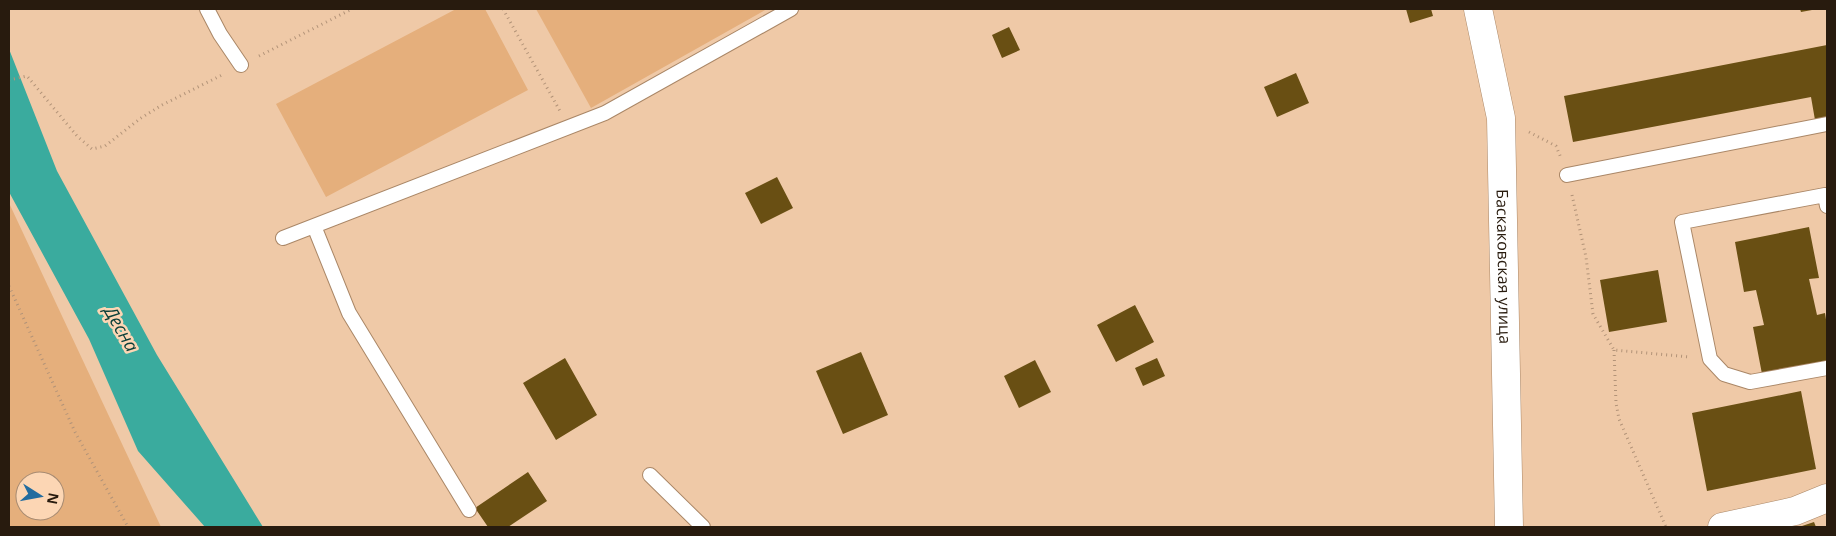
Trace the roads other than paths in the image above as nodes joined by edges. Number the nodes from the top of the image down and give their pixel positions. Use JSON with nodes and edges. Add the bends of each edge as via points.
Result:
{"nodes":[{"id":1,"x":207,"y":9,"type":"edge"},
{"id":2,"x":790,"y":9,"type":"edge"},
{"id":3,"x":1478,"y":9,"type":"edge"},
{"id":4,"x":241,"y":65,"type":"road end"},
{"id":5,"x":1827,"y":124,"type":"edge"},
{"id":6,"x":1567,"y":175,"type":"road end"},
{"id":7,"x":1827,"y":206,"type":"edge"},
{"id":8,"x":314,"y":226,"type":"junction"},
{"id":9,"x":282,"y":238,"type":"dead end"},
{"id":10,"x":1827,"y":368,"type":"edge"},
{"id":11,"x":650,"y":475,"type":"dead end"},
{"id":12,"x":1827,"y":498,"type":"edge"},
{"id":13,"x":469,"y":510,"type":"dead end"},
{"id":14,"x":703,"y":527,"type":"edge"},
{"id":15,"x":1509,"y":527,"type":"edge"},
{"id":16,"x":1722,"y":527,"type":"edge"}],
"edges":[{"from":1,"to":4,"type":"lane"},
{"from":2,"to":8,"type":"lane","via":[[605,113]]},
{"from":3,"to":15,"type":"street","name":"Баскаковская улица","via":[[1501,118]]},
{"from":5,"to":6,"type":"lane"},
{"from":7,"to":10,"type":"lane","via":[[1825,195],[1682,222],[1710,359],[1724,374],[1750,382]]},
{"from":8,"to":9,"type":"lane"},
{"from":8,"to":13,"type":"lane","via":[[349,313]]},
{"from":11,"to":14,"type":"lane"},
{"from":12,"to":16,"type":"street","via":[[1795,512]]}]}
